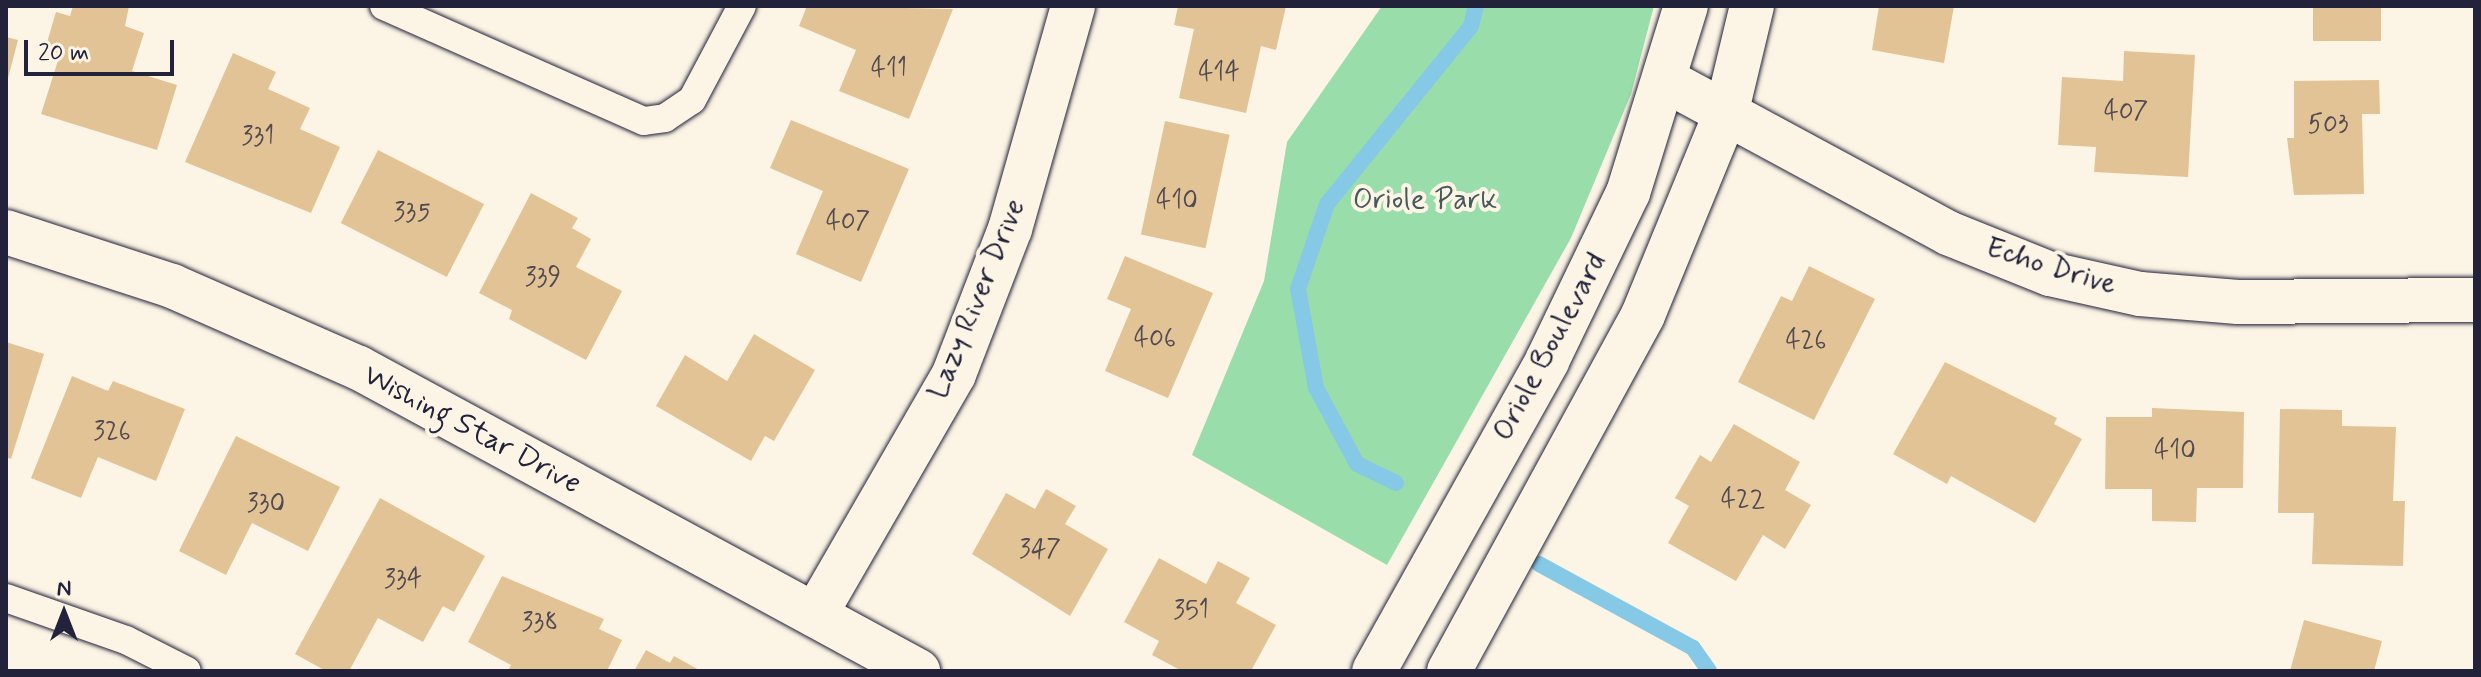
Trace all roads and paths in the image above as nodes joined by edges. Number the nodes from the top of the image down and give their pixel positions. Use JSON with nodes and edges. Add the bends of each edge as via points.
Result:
{"nodes":[{"id":1,"x":384,"y":6,"type":"edge"},
{"id":2,"x":742,"y":6,"type":"edge"},
{"id":3,"x":1073,"y":6,"type":"edge"},
{"id":4,"x":1686,"y":6,"type":"edge"},
{"id":5,"x":1752,"y":6,"type":"edge"},
{"id":6,"x":1667,"y":81,"type":"junction"},
{"id":7,"x":1727,"y":110,"type":"junction"},
{"id":8,"x":6,"y":232,"type":"edge"},
{"id":9,"x":2475,"y":300,"type":"edge"},
{"id":10,"x":6,"y":598,"type":"edge"},
{"id":11,"x":815,"y":615,"type":"junction"},
{"id":12,"x":187,"y":671,"type":"edge"},
{"id":13,"x":918,"y":671,"type":"edge"},
{"id":14,"x":1374,"y":671,"type":"edge"},
{"id":15,"x":1449,"y":671,"type":"edge"}],
"edges":[{"from":1,"to":2,"type":"lane","via":[[644,121],[665,118],[692,100]]},
{"from":3,"to":11,"type":"street","name":"Lazy River Drive","via":[[1010,229],[954,374]]},
{"from":4,"to":6,"type":"street","name":"Oriole Boulevard"},
{"from":5,"to":7,"type":"street"},
{"from":6,"to":7,"type":"street","name":"Echo Drive"},
{"from":6,"to":14,"type":"street","name":"Oriole Boulevard","via":[[1628,193],[1547,361]]},
{"from":7,"to":9,"type":"street","name":"Echo Drive","via":[[1948,233],[2050,274],[2140,294],[2238,302]]},
{"from":7,"to":15,"type":"street","via":[[1643,315]]},
{"from":8,"to":11,"type":"street","name":"Wishing Star Drive","via":[[172,286],[359,368]]},
{"from":10,"to":12,"type":"lane","via":[[126,640]]},
{"from":11,"to":13,"type":"street","name":"Wishing Star Drive"}]}
